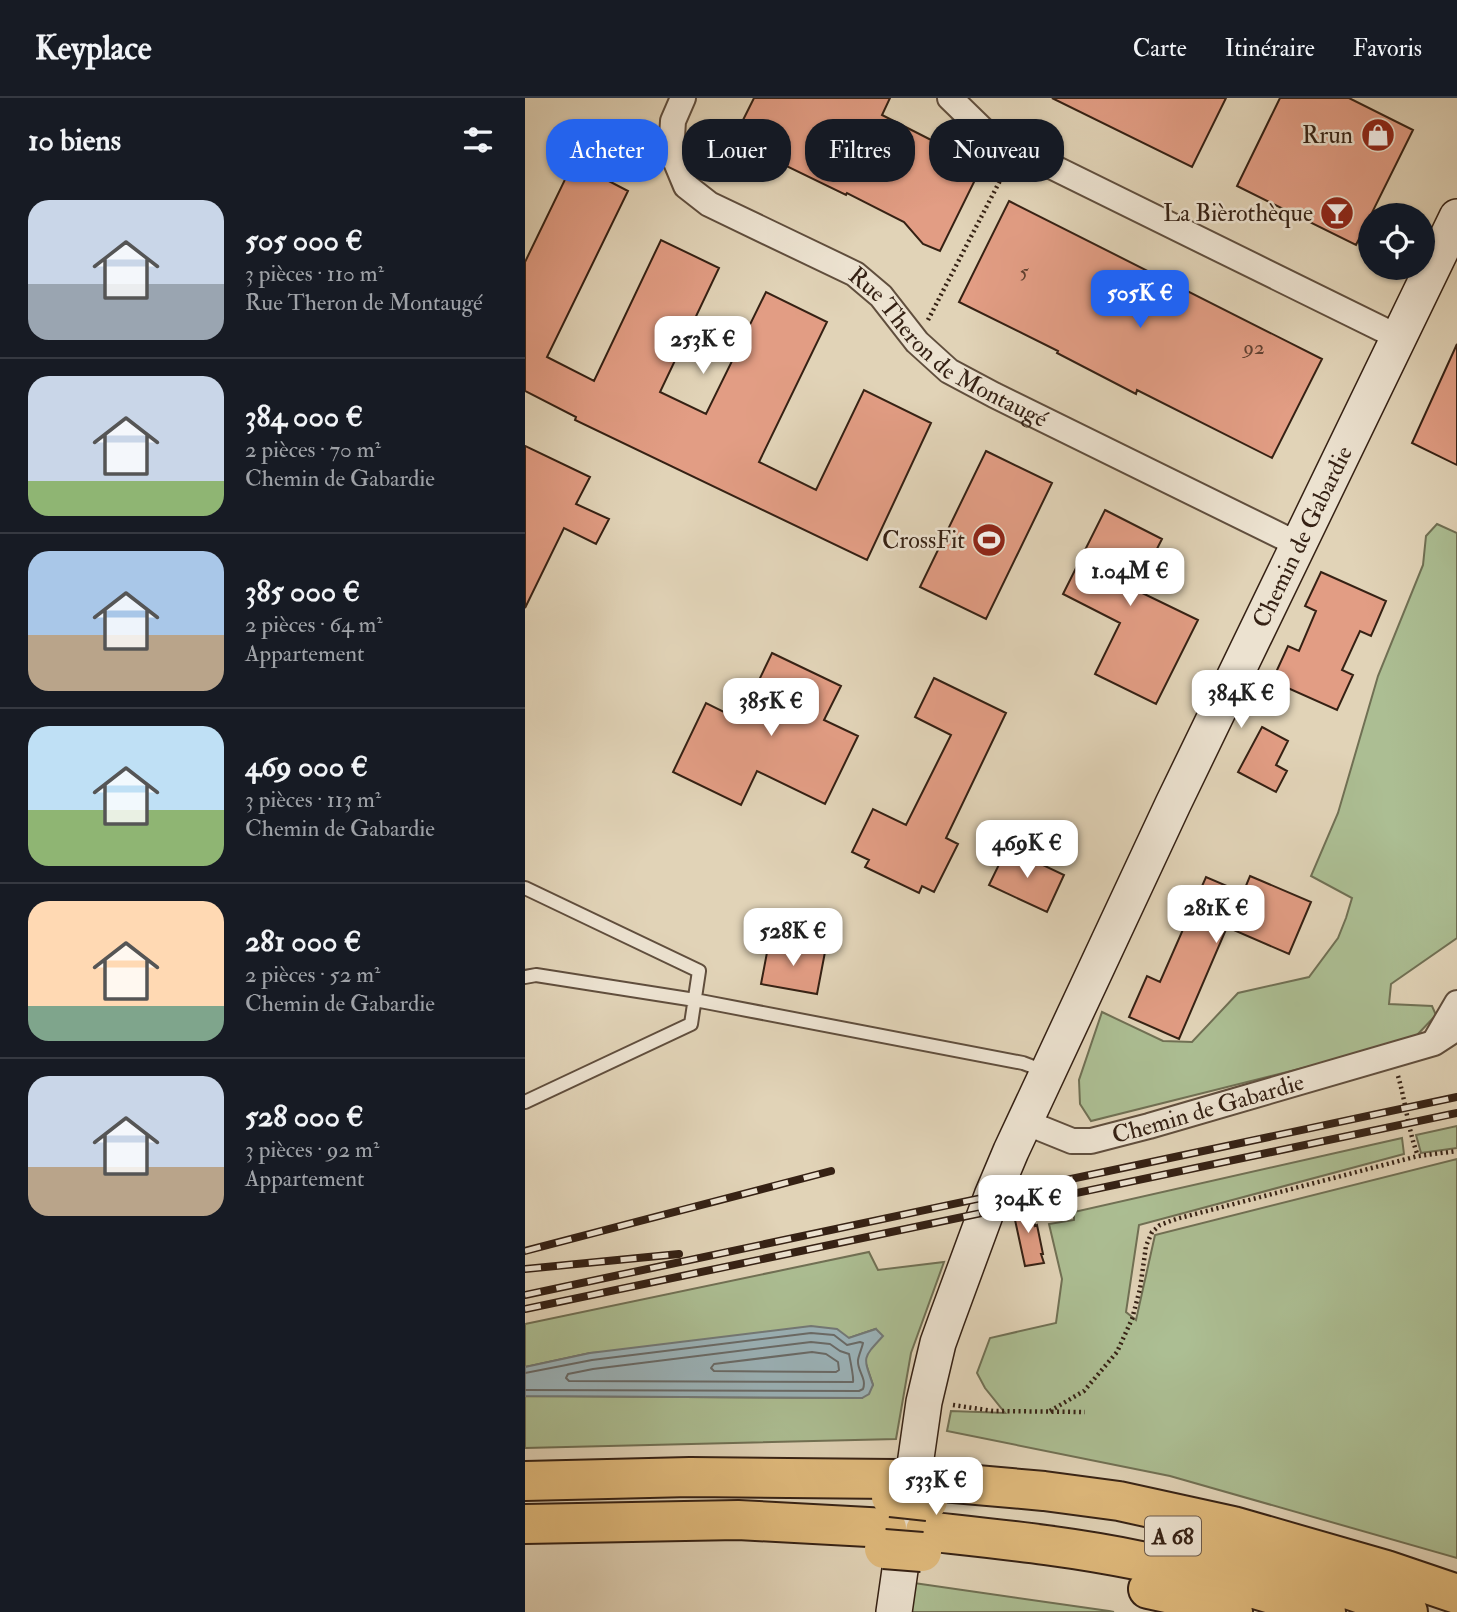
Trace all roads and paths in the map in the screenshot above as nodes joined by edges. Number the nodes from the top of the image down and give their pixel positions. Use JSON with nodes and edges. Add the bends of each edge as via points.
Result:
{"nodes":[{"id":1,"x":683,"y":98,"type":"edge"},
{"id":2,"x":961,"y":102,"type":"edge"},
{"id":3,"x":975,"y":119,"type":"edge"},
{"id":4,"x":1064,"y":173,"type":"edge"},
{"id":5,"x":999,"y":182,"type":"edge"},
{"id":6,"x":1457,"y":217,"type":"edge"},
{"id":7,"x":1400,"y":338,"type":"junction"},
{"id":8,"x":917,"y":342,"type":"junction"},
{"id":9,"x":1297,"y":544,"type":"junction"},
{"id":10,"x":525,"y":888,"type":"edge"},
{"id":11,"x":529,"y":973,"type":"edge"},
{"id":12,"x":695,"y":1000,"type":"junction"},
{"id":13,"x":1457,"y":1003,"type":"edge"},
{"id":14,"x":1457,"y":1028,"type":"edge"},
{"id":15,"x":1434,"y":1043,"type":"junction"},
{"id":16,"x":1391,"y":1055,"type":"junction"},
{"id":17,"x":1048,"y":1072,"type":"junction"},
{"id":18,"x":525,"y":1102,"type":"edge"},
{"id":19,"x":1025,"y":1122,"type":"junction"},
{"id":20,"x":1457,"y":1151,"type":"edge"},
{"id":21,"x":1418,"y":1156,"type":"junction"},
{"id":22,"x":925,"y":1402,"type":"junction"},
{"id":23,"x":1050,"y":1411,"type":"junction"},
{"id":24,"x":1085,"y":1412,"type":"dead end"},
{"id":25,"x":525,"y":1481,"type":"edge"},
{"id":26,"x":525,"y":1496,"type":"edge"},
{"id":27,"x":908,"y":1515,"type":"junction"},
{"id":28,"x":525,"y":1524,"type":"edge"},
{"id":29,"x":525,"y":1544,"type":"edge"},
{"id":30,"x":1457,"y":1594,"type":"edge"},
{"id":31,"x":894,"y":1612,"type":"edge"},
{"id":32,"x":1233,"y":1612,"type":"edge"},
{"id":33,"x":1326,"y":1612,"type":"edge"},
{"id":34,"x":1408,"y":1612,"type":"edge"}],
"edges":[{"from":1,"to":8,"type":"street","name":"Rue Theron de Montaugé","via":[[672,137],[686,186],[709,204],[855,274],[881,296]]},
{"from":2,"to":3,"type":"street"},
{"from":4,"to":7,"type":"street"},
{"from":5,"to":8,"type":"path"},
{"from":6,"to":7,"type":"street","name":"Chemin de Gabardie"},
{"from":7,"to":9,"type":"street","name":"Chemin de Gabardie"},
{"from":8,"to":9,"type":"street","name":"Rue Theron de Montaugé","via":[[949,371],[994,395]]},
{"from":9,"to":17,"type":"street","name":"Chemin de Gabardie"},
{"from":10,"to":12,"type":"lane","via":[[699,971]]},
{"from":11,"to":12,"type":"lane"},
{"from":12,"to":17,"type":"lane","via":[[1023,1063]]},
{"from":12,"to":18,"type":"lane","via":[[691,1024]]},
{"from":13,"to":15,"type":"street"},
{"from":14,"to":15,"type":"street","name":"Chemin de Gabardie"},
{"from":15,"to":16,"type":"street","name":"Chemin de Gabardie"},
{"from":16,"to":19,"type":"street","name":"Chemin de Gabardie","via":[[1091,1140],[1072,1141]]},
{"from":16,"to":21,"type":"path"},
{"from":17,"to":19,"type":"street","name":"Chemin de Gabardie"},
{"from":19,"to":22,"type":"street","name":"Chemin de Gabardie","via":[[956,1293]]},
{"from":20,"to":21,"type":"path"},
{"from":21,"to":23,"type":"path","via":[[1176,1219],[1151,1232],[1138,1299],[1117,1352],[1084,1391]]},
{"from":22,"to":23,"type":"path","via":[[993,1411]]},
{"from":22,"to":31,"type":"street","name":"Chemin de Gabardie"},
{"from":23,"to":24,"type":"path"},
{"from":25,"to":27,"type":"highway","number":"A 68","via":[[689,1477]]},
{"from":26,"to":27,"type":"highway","number":"A 68","via":[[673,1494]]},
{"from":27,"to":28,"type":"highway","number":"A 68"},
{"from":27,"to":29,"type":"highway","via":[[773,1544]]},
{"from":27,"to":30,"type":"highway","via":[[1044,1491],[1119,1501],[1255,1532]]},
{"from":27,"to":32,"type":"highway","via":[[1083,1574]]},
{"from":27,"to":33,"type":"highway","number":"A 68","via":[[1026,1542],[1141,1560]]},
{"from":27,"to":34,"type":"highway","number":"A 68","via":[[1031,1511],[1072,1516],[1168,1535],[1288,1569]]}]}
